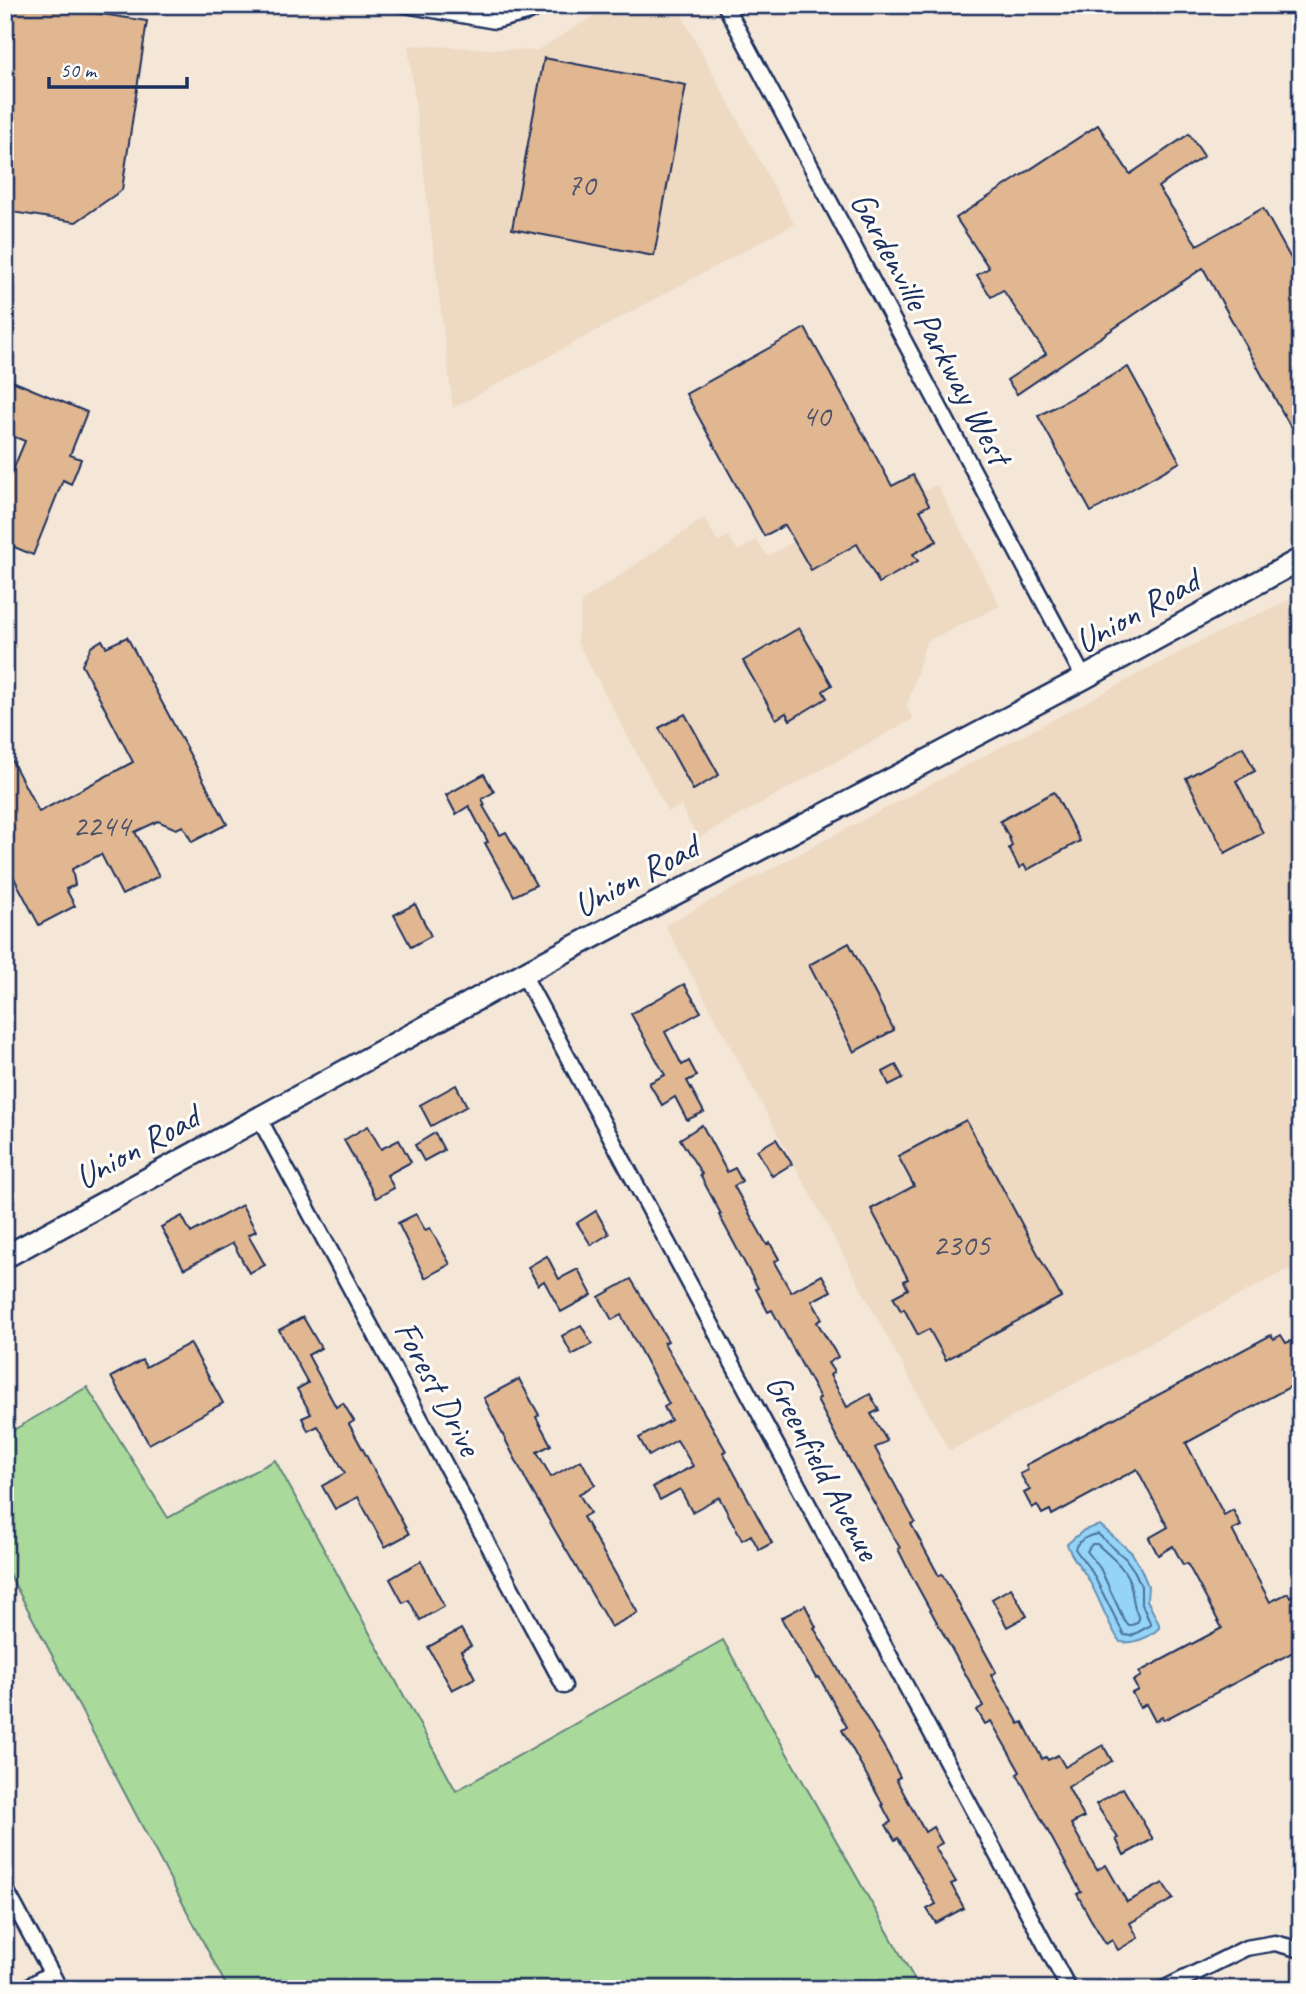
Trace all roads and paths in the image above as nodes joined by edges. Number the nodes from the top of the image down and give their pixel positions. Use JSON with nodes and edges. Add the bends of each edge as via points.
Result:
{"nodes":[{"id":1,"x":405,"y":5,"type":"edge"},
{"id":2,"x":544,"y":5,"type":"edge"},
{"id":3,"x":725,"y":5,"type":"edge"},
{"id":4,"x":1301,"y":558,"type":"edge"},
{"id":5,"x":1084,"y":678,"type":"junction"},
{"id":6,"x":523,"y":974,"type":"junction"},
{"id":7,"x":259,"y":1118,"type":"junction"},
{"id":8,"x":5,"y":1257,"type":"edge"},
{"id":9,"x":564,"y":1686,"type":"dead end"},
{"id":10,"x":5,"y":1888,"type":"edge"},
{"id":11,"x":1301,"y":1950,"type":"edge"},
{"id":12,"x":51,"y":1973,"type":"junction"},
{"id":13,"x":24,"y":1989,"type":"edge"},
{"id":14,"x":60,"y":1989,"type":"edge"},
{"id":15,"x":1069,"y":1989,"type":"edge"},
{"id":16,"x":1163,"y":1989,"type":"edge"}],
"edges":[{"from":1,"to":2,"type":"street","via":[[495,20]]},
{"from":3,"to":5,"type":"street","name":"Gardenville Parkway West"},
{"from":4,"to":5,"type":"main road","name":"Union Road"},
{"from":5,"to":6,"type":"main road","name":"Union Road"},
{"from":6,"to":7,"type":"main road","name":"Union Road"},
{"from":6,"to":15,"type":"street","name":"Greenfield Avenue"},
{"from":7,"to":8,"type":"main road","name":"Union Road"},
{"from":7,"to":9,"type":"street","name":"Forest Drive"},
{"from":10,"to":12,"type":"street"},
{"from":11,"to":16,"type":"street","via":[[1275,1943],[1246,1948]]},
{"from":12,"to":13,"type":"street"},
{"from":12,"to":14,"type":"street"}]}
